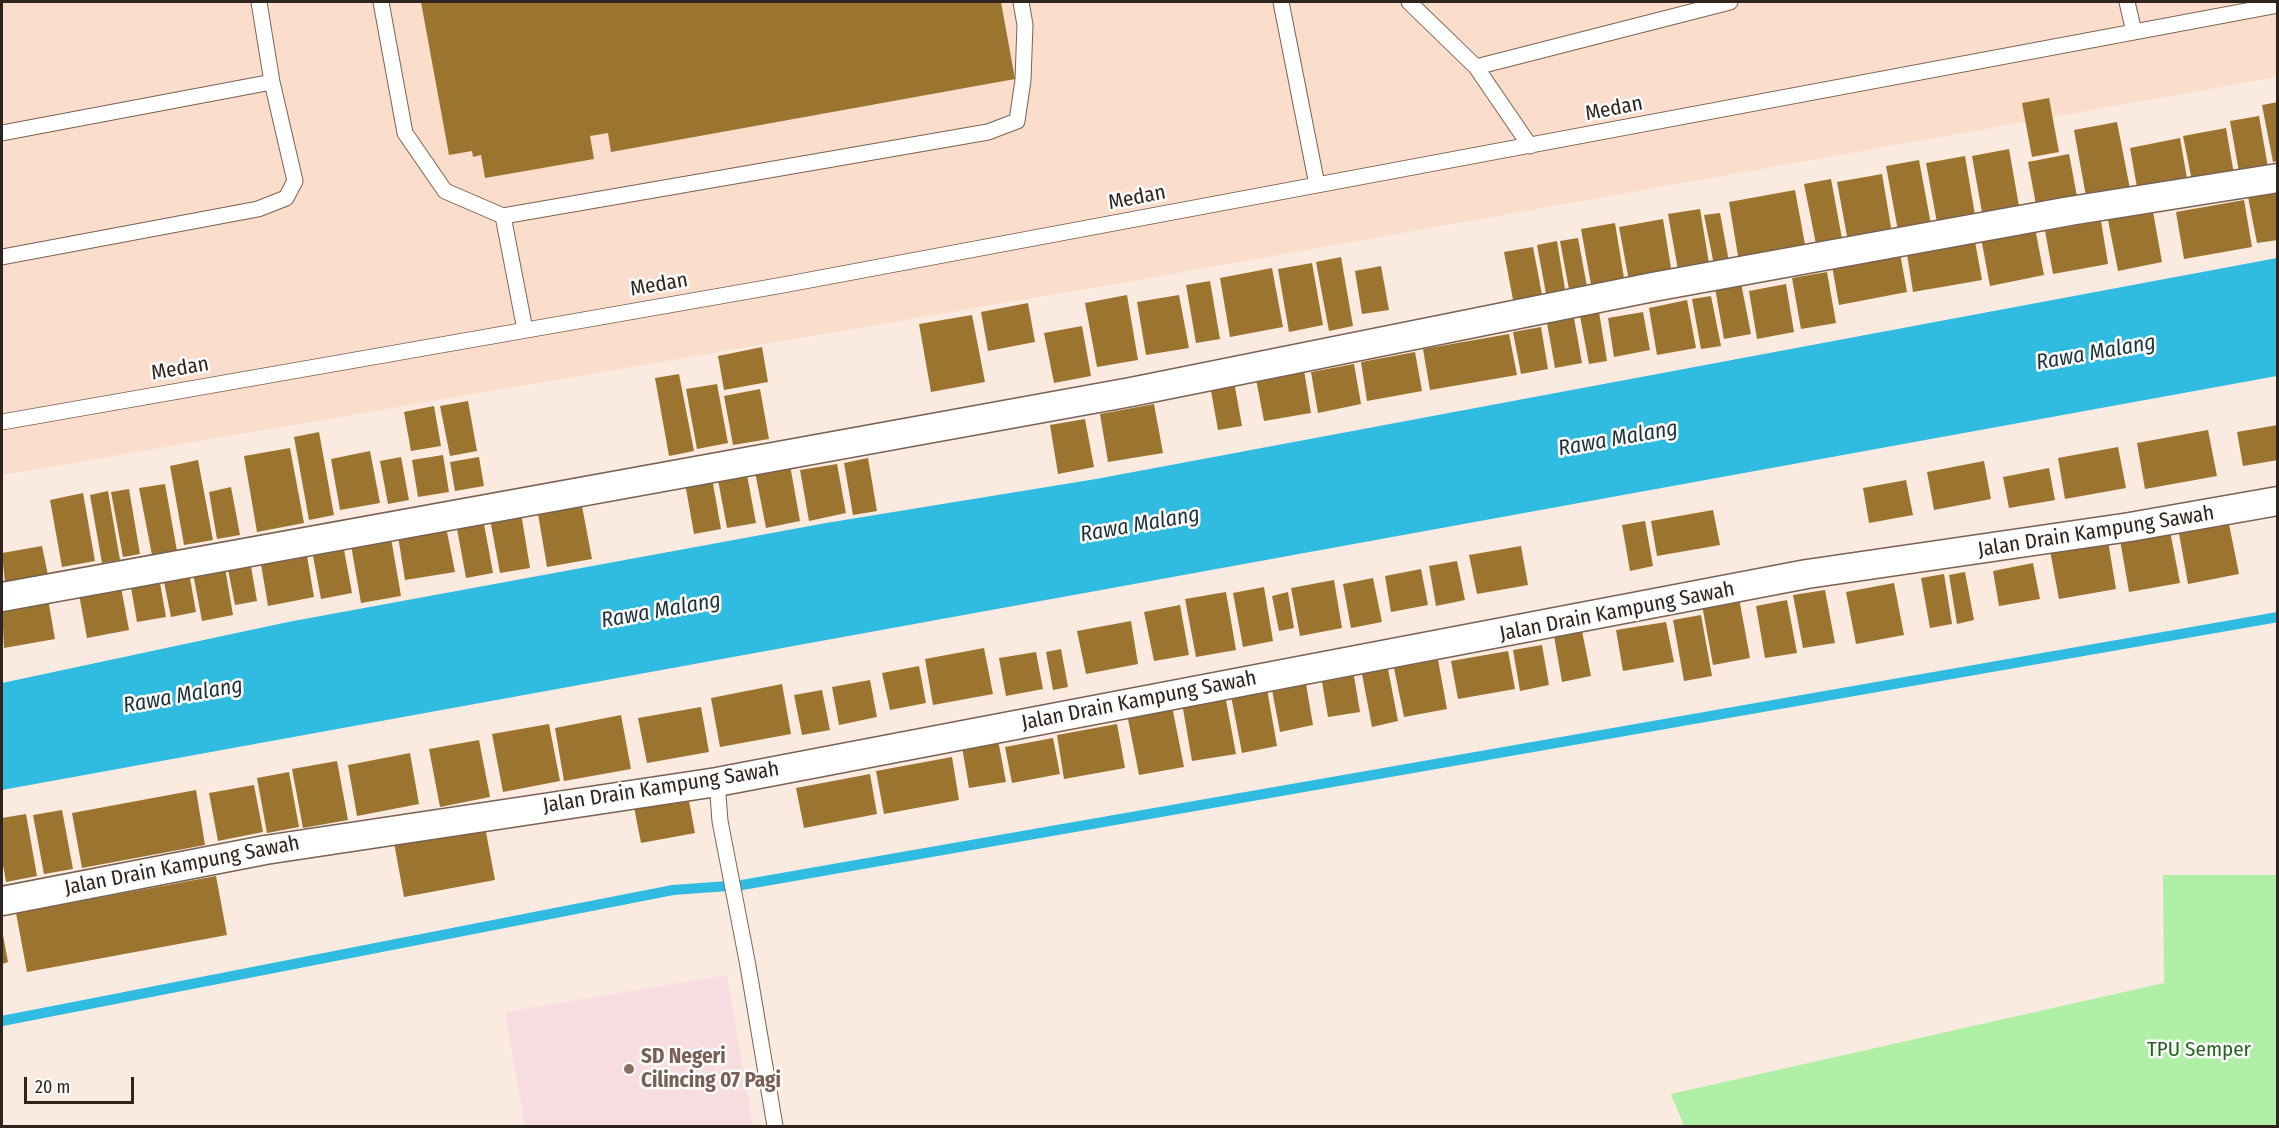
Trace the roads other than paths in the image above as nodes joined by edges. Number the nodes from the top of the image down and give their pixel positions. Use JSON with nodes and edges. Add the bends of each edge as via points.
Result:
{"nodes":[{"id":1,"x":260,"y":2,"type":"edge"},
{"id":2,"x":381,"y":2,"type":"edge"},
{"id":3,"x":1021,"y":2,"type":"edge"},
{"id":4,"x":1281,"y":2,"type":"edge"},
{"id":5,"x":1409,"y":2,"type":"edge"},
{"id":6,"x":1730,"y":2,"type":"edge"},
{"id":7,"x":2127,"y":2,"type":"edge"},
{"id":8,"x":2277,"y":5,"type":"edge"},
{"id":9,"x":2134,"y":32,"type":"junction"},
{"id":10,"x":1476,"y":67,"type":"junction"},
{"id":11,"x":272,"y":82,"type":"junction"},
{"id":12,"x":2,"y":133,"type":"edge"},
{"id":13,"x":1530,"y":146,"type":"junction"},
{"id":14,"x":2277,"y":178,"type":"edge"},
{"id":15,"x":1317,"y":185,"type":"junction"},
{"id":16,"x":503,"y":216,"type":"junction"},
{"id":17,"x":2,"y":257,"type":"edge"},
{"id":18,"x":525,"y":330,"type":"junction"},
{"id":19,"x":2,"y":422,"type":"edge"},
{"id":20,"x":2277,"y":501,"type":"edge"},
{"id":21,"x":2,"y":597,"type":"edge"},
{"id":22,"x":717,"y":782,"type":"junction"},
{"id":23,"x":2,"y":901,"type":"edge"},
{"id":24,"x":775,"y":1126,"type":"edge"}],
"edges":[{"from":1,"to":11,"type":"lane"},
{"from":2,"to":16,"type":"lane","via":[[405,132],[445,191]]},
{"from":3,"to":16,"type":"lane","via":[[1025,24],[1017,121],[988,132]]},
{"from":4,"to":15,"type":"lane"},
{"from":5,"to":10,"type":"lane"},
{"from":6,"to":10,"type":"lane"},
{"from":7,"to":9,"type":"lane"},
{"from":8,"to":9,"type":"lane","name":"Medan"},
{"from":9,"to":13,"type":"lane","name":"Medan"},
{"from":10,"to":13,"type":"lane"},
{"from":11,"to":12,"type":"lane"},
{"from":11,"to":17,"type":"lane","via":[[295,181],[286,198],[258,209]]},
{"from":13,"to":15,"type":"lane","name":"Medan"},
{"from":14,"to":21,"type":"street","via":[[2070,211],[1677,283],[1131,392]]},
{"from":15,"to":18,"type":"lane","name":"Medan"},
{"from":16,"to":18,"type":"lane"},
{"from":18,"to":19,"type":"lane","name":"Medan"},
{"from":20,"to":22,"type":"street","name":"Jalan Drain Kampung Sawah","via":[[2108,531],[1807,574]]},
{"from":22,"to":23,"type":"street","name":"Jalan Drain Kampung Sawah","via":[[265,850]]},
{"from":22,"to":24,"type":"lane","via":[[720,821]]}]}
